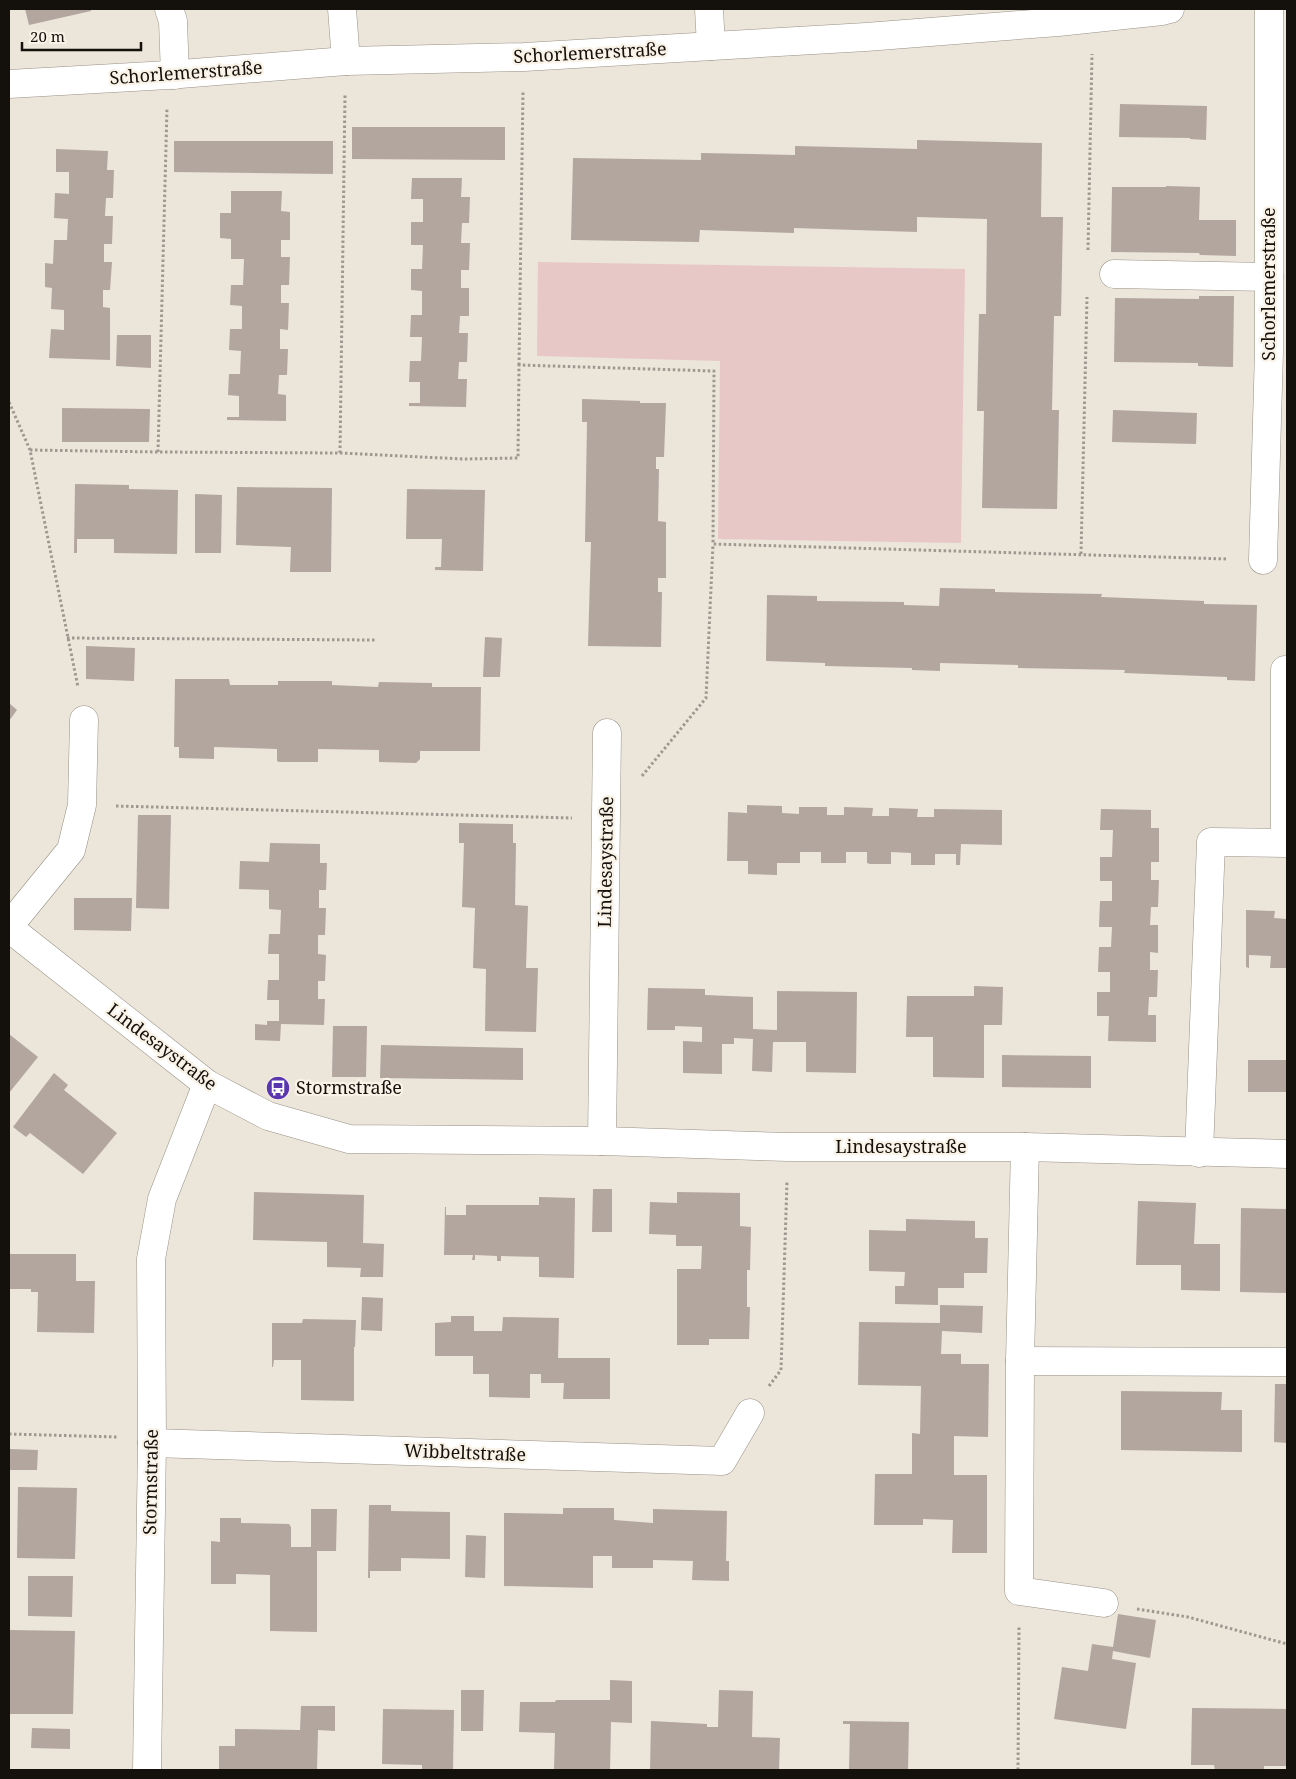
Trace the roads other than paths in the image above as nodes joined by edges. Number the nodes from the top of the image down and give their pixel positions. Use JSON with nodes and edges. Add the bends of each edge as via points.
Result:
{"nodes":[{"id":1,"x":169,"y":9,"type":"edge"},
{"id":2,"x":342,"y":9,"type":"edge"},
{"id":3,"x":709,"y":9,"type":"edge"},
{"id":4,"x":1170,"y":9,"type":"edge"},
{"id":5,"x":1269,"y":9,"type":"edge"},
{"id":6,"x":1103,"y":13,"type":"edge"},
{"id":7,"x":711,"y":46,"type":"junction"},
{"id":8,"x":346,"y":61,"type":"junction"},
{"id":9,"x":172,"y":75,"type":"junction"},
{"id":10,"x":9,"y":84,"type":"edge"},
{"id":11,"x":1114,"y":274,"type":"dead end"},
{"id":12,"x":1269,"y":277,"type":"junction"},
{"id":13,"x":1263,"y":560,"type":"road end"},
{"id":14,"x":1286,"y":670,"type":"dead end"},
{"id":15,"x":84,"y":720,"type":"road end"},
{"id":16,"x":607,"y":733,"type":"dead end"},
{"id":17,"x":9,"y":927,"type":"edge"},
{"id":18,"x":208,"y":1084,"type":"junction"},
{"id":19,"x":602,"y":1141,"type":"junction"},
{"id":20,"x":1025,"y":1147,"type":"junction"},
{"id":21,"x":1199,"y":1152,"type":"junction"},
{"id":22,"x":1287,"y":1154,"type":"edge"},
{"id":23,"x":1020,"y":1361,"type":"junction"},
{"id":24,"x":1287,"y":1362,"type":"edge"},
{"id":25,"x":750,"y":1413,"type":"road end"},
{"id":26,"x":152,"y":1443,"type":"junction"},
{"id":27,"x":1104,"y":1603,"type":"road end"},
{"id":28,"x":147,"y":1770,"type":"edge"}],
"edges":[{"from":1,"to":9,"type":"street","via":[[173,21]]},
{"from":2,"to":8,"type":"street"},
{"from":3,"to":7,"type":"street"},
{"from":4,"to":6,"type":"street","name":"Schorlemerstraße"},
{"from":5,"to":12,"type":"street","name":"Schorlemerstraße"},
{"from":6,"to":7,"type":"street","name":"Schorlemerstraße","via":[[866,37]]},
{"from":7,"to":8,"type":"street","name":"Schorlemerstraße","via":[[524,58]]},
{"from":8,"to":9,"type":"street","name":"Schorlemerstraße"},
{"from":9,"to":10,"type":"street","name":"Schorlemerstraße"},
{"from":11,"to":12,"type":"street"},
{"from":12,"to":13,"type":"street","name":"Schorlemerstraße"},
{"from":14,"to":21,"type":"street","via":[[1286,843],[1211,842]]},
{"from":15,"to":17,"type":"street","name":"Lindesaystraße","via":[[82,805],[71,850]]},
{"from":16,"to":19,"type":"street","name":"Lindesaystraße"},
{"from":17,"to":18,"type":"street","name":"Lindesaystraße"},
{"from":18,"to":19,"type":"street","name":"Lindesaystraße","via":[[268,1116],[349,1139]]},
{"from":18,"to":26,"type":"street","name":"Stormstraße","via":[[162,1199],[152,1259]]},
{"from":19,"to":20,"type":"street","name":"Lindesaystraße","via":[[788,1147]]},
{"from":20,"to":21,"type":"street","name":"Lindesaystraße"},
{"from":20,"to":23,"type":"street"},
{"from":21,"to":22,"type":"street","name":"Lindesaystraße"},
{"from":23,"to":24,"type":"street"},
{"from":23,"to":27,"type":"street","via":[[1020,1591]]},
{"from":25,"to":26,"type":"street","name":"Wibbeltstraße","via":[[722,1461]]},
{"from":26,"to":28,"type":"street","name":"Stormstraße"}]}
